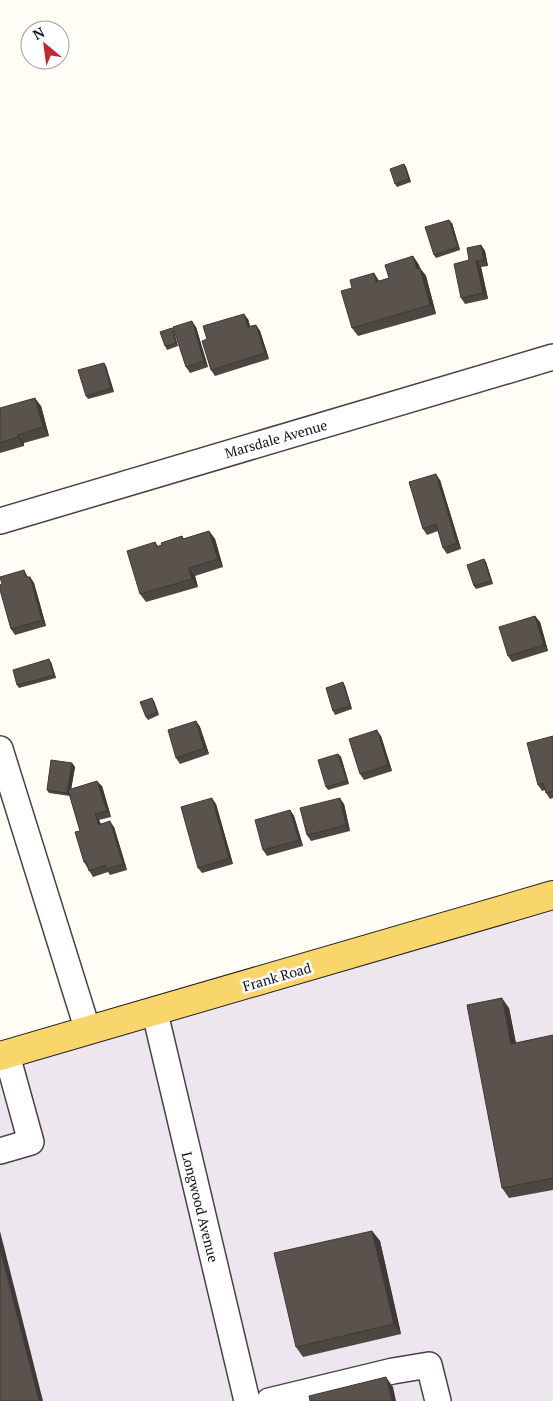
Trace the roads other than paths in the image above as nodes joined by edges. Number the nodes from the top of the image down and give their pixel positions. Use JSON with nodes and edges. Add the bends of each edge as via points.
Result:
{"nodes":[{"id":1,"x":553,"y":357,"type":"edge"},
{"id":2,"x":0,"y":521,"type":"edge"},
{"id":3,"x":0,"y":750,"type":"edge"},
{"id":4,"x":553,"y":895,"type":"edge"},
{"id":5,"x":154,"y":1012,"type":"junction"},
{"id":6,"x":88,"y":1032,"type":"junction"},
{"id":7,"x":3,"y":1055,"type":"edge"},
{"id":8,"x":0,"y":1151,"type":"edge"},
{"id":9,"x":247,"y":1401,"type":"edge"},
{"id":10,"x":269,"y":1401,"type":"edge"},
{"id":11,"x":438,"y":1401,"type":"edge"}],
"edges":[{"from":1,"to":2,"type":"street","name":"Marsdale Avenue"},
{"from":3,"to":6,"type":"street"},
{"from":4,"to":5,"type":"main road","name":"Frank Road"},
{"from":5,"to":6,"type":"main road","name":"Frank Road"},
{"from":5,"to":9,"type":"street","name":"Longwood Avenue"},
{"from":6,"to":7,"type":"main road","name":"Frank Road"},
{"from":7,"to":8,"type":"street","via":[[31,1142]]},
{"from":10,"to":11,"type":"street","via":[[429,1365]]}]}
